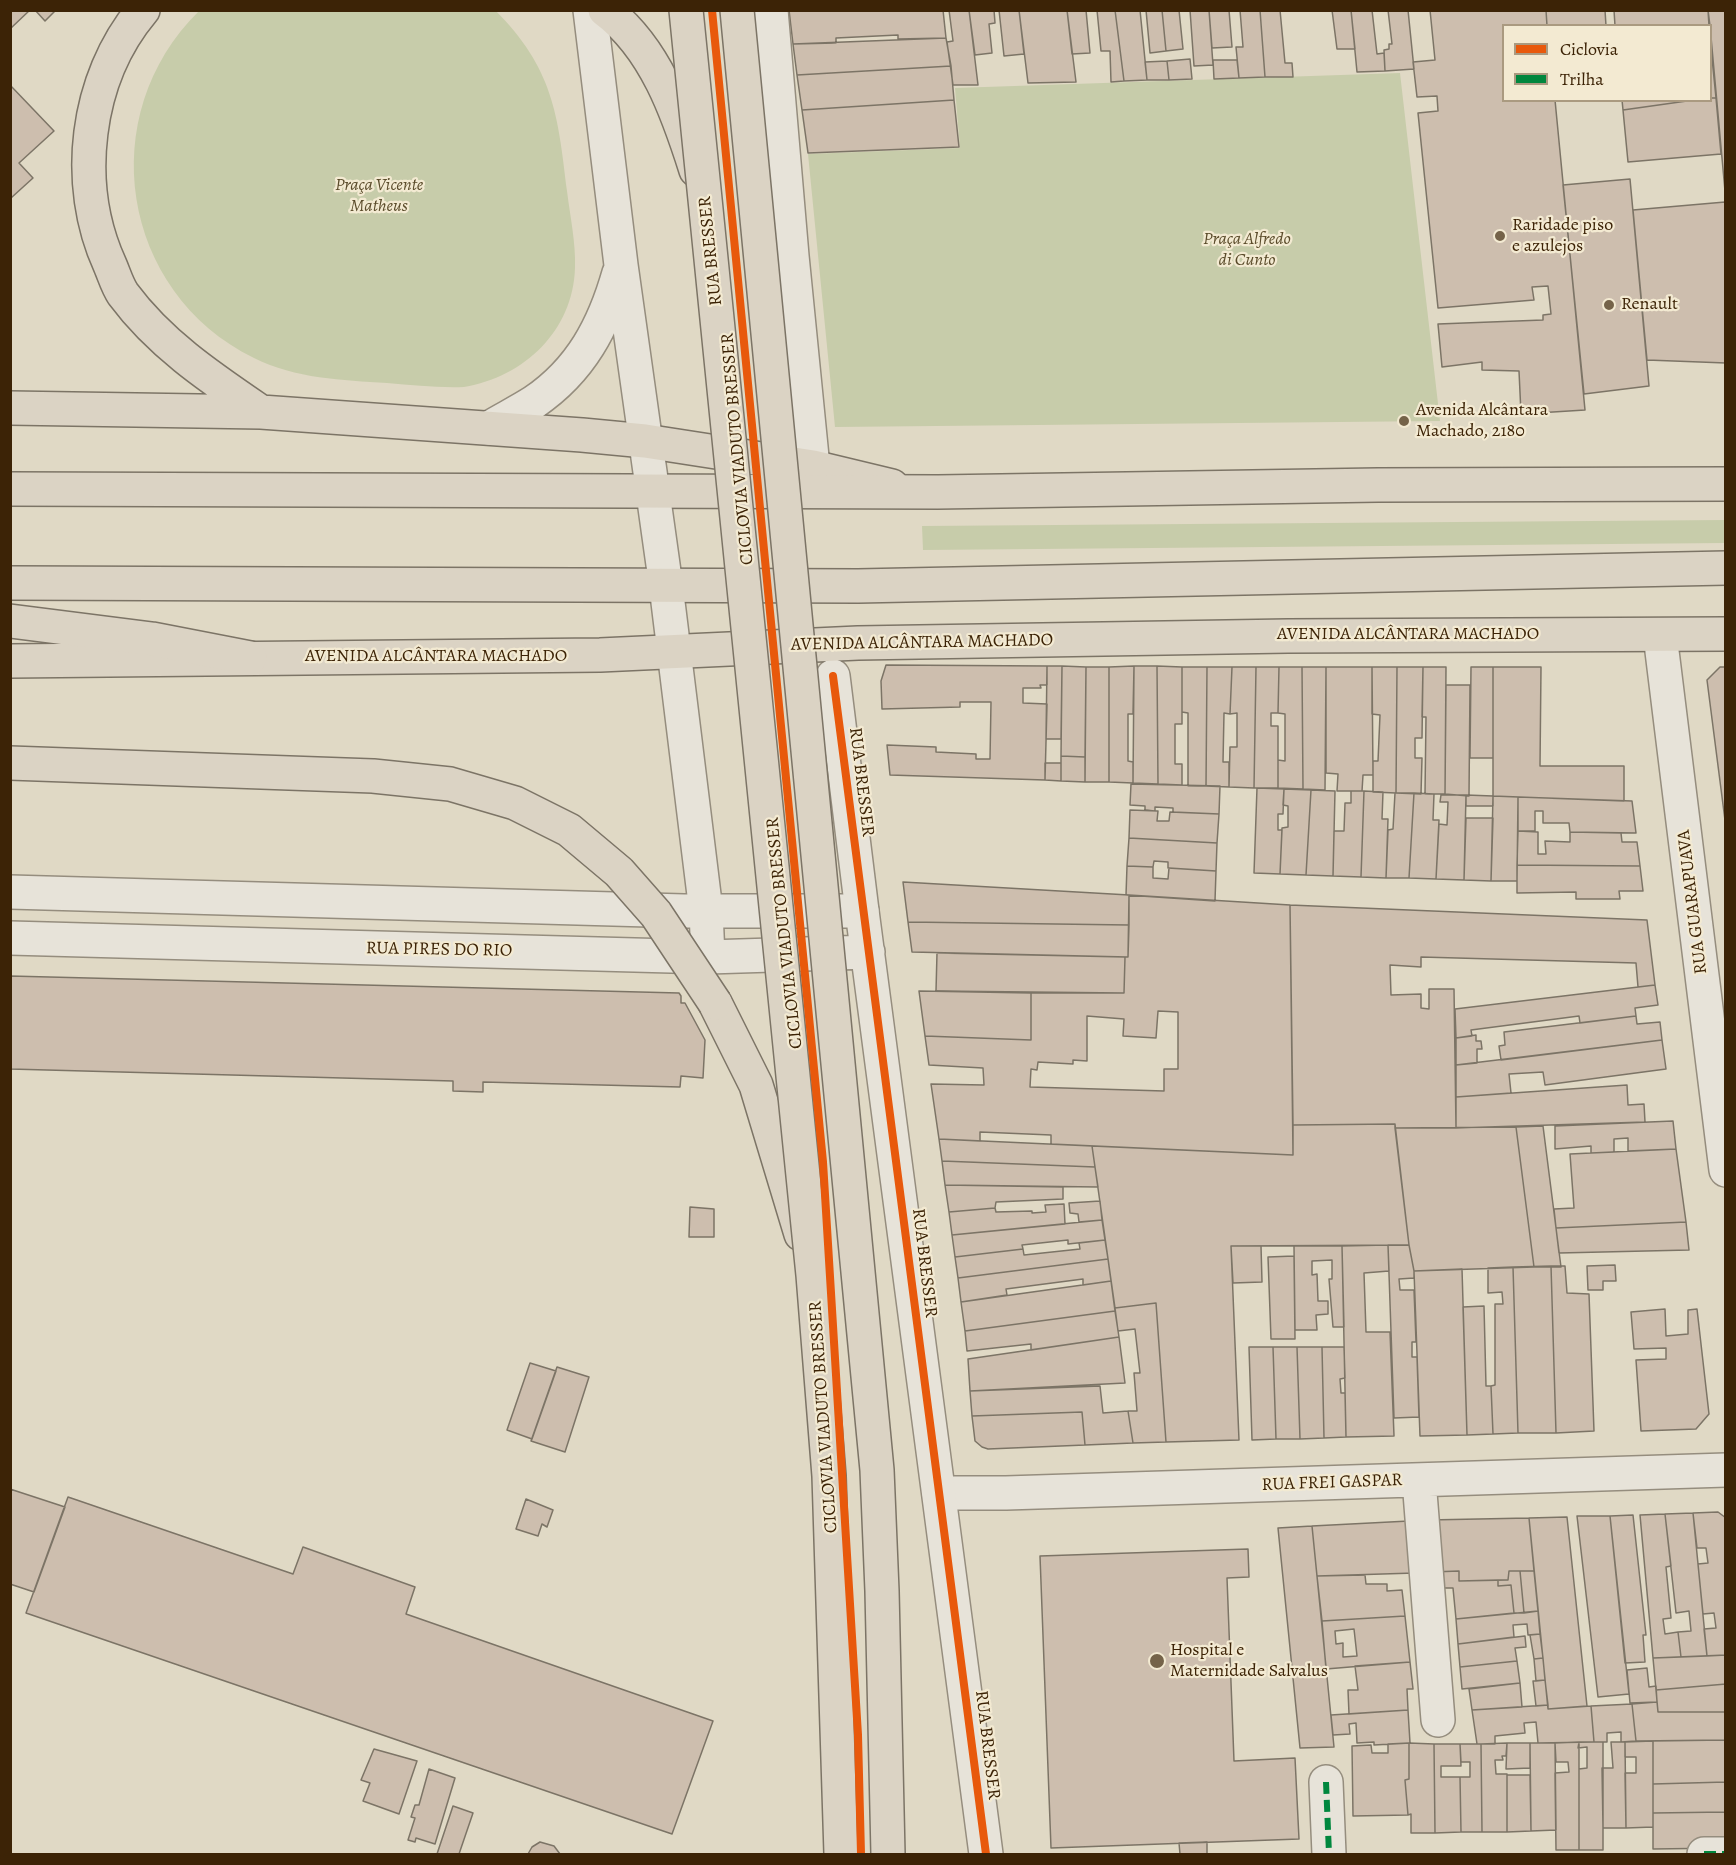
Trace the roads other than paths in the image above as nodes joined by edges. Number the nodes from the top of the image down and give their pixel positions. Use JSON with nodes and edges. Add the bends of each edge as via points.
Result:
{"nodes":[{"id":1,"x":143,"y":10,"type":"edge"},
{"id":2,"x":590,"y":10,"type":"edge"},
{"id":3,"x":605,"y":10,"type":"edge"},
{"id":4,"x":686,"y":10,"type":"edge"},
{"id":5,"x":737,"y":10,"type":"edge"},
{"id":6,"x":771,"y":10,"type":"edge"},
{"id":7,"x":706,"y":205,"type":"junction"},
{"id":8,"x":621,"y":265,"type":"junction"},
{"id":9,"x":10,"y":408,"type":"edge"},
{"id":10,"x":261,"y":412,"type":"junction"},
{"id":11,"x":489,"y":428,"type":"junction"},
{"id":12,"x":645,"y":441,"type":"junction"},
{"id":13,"x":813,"y":467,"type":"junction"},
{"id":14,"x":1725,"y":484,"type":"edge"},
{"id":15,"x":10,"y":489,"type":"edge"},
{"id":16,"x":653,"y":491,"type":"junction"},
{"id":17,"x":914,"y":492,"type":"junction"},
{"id":18,"x":1725,"y":568,"type":"edge"},
{"id":19,"x":10,"y":584,"type":"edge"},
{"id":20,"x":666,"y":586,"type":"junction"},
{"id":21,"x":10,"y":621,"type":"edge"},
{"id":22,"x":1725,"y":634,"type":"edge"},
{"id":23,"x":1660,"y":635,"type":"junction"},
{"id":24,"x":673,"y":652,"type":"junction"},
{"id":25,"x":250,"y":658,"type":"junction"},
{"id":26,"x":10,"y":661,"type":"edge"},
{"id":27,"x":833,"y":676,"type":"dead end"},
{"id":28,"x":10,"y":763,"type":"edge"},
{"id":29,"x":10,"y":892,"type":"edge"},
{"id":30,"x":151,"y":896,"type":"junction"},
{"id":31,"x":422,"y":904,"type":"junction"},
{"id":32,"x":862,"y":910,"type":"junction"},
{"id":33,"x":706,"y":911,"type":"junction"},
{"id":34,"x":10,"y":938,"type":"edge"},
{"id":35,"x":147,"y":942,"type":"junction"},
{"id":36,"x":422,"y":950,"type":"junction"},
{"id":37,"x":868,"y":952,"type":"junction"},
{"id":38,"x":708,"y":957,"type":"junction"},
{"id":39,"x":1725,"y":1170,"type":"edge"},
{"id":40,"x":813,"y":1275,"type":"junction"},
{"id":41,"x":1725,"y":1470,"type":"edge"},
{"id":42,"x":1419,"y":1480,"type":"junction"},
{"id":43,"x":939,"y":1493,"type":"junction"},
{"id":44,"x":1438,"y":1720,"type":"dead end"},
{"id":45,"x":1326,"y":1782,"type":"dead end"},
{"id":46,"x":841,"y":1854,"type":"edge"},
{"id":47,"x":888,"y":1854,"type":"edge"},
{"id":48,"x":986,"y":1854,"type":"edge"},
{"id":49,"x":1329,"y":1854,"type":"edge"},
{"id":50,"x":1704,"y":1854,"type":"edge"},
{"id":51,"x":1725,"y":1854,"type":"edge"}],
"edges":[{"from":1,"to":10,"type":"main road","via":[[111,60],[96,105],[89,150],[90,196],[101,245],[122,292],[160,334],[198,369]]},
{"from":2,"to":8,"type":"street"},
{"from":3,"to":7,"type":"main road","bridge":true,"via":[[632,34],[657,72]]},
{"from":4,"to":7,"type":"main road","name":"RUA BRESSER","bridge":true},
{"from":5,"to":47,"type":"main road","bridge":true,"via":[[877,1470]]},
{"from":6,"to":13,"type":"street"},
{"from":7,"to":40,"type":"main road","name":"RUA BRESSER","bridge":true},
{"from":8,"to":11,"type":"street","via":[[610,304],[577,364],[534,402]]},
{"from":8,"to":12,"type":"street"},
{"from":9,"to":10,"type":"main road"},
{"from":10,"to":11,"type":"main road"},
{"from":11,"to":12,"type":"main road"},
{"from":12,"to":13,"type":"main road"},
{"from":12,"to":16,"type":"street"},
{"from":13,"to":17,"type":"main road"},
{"from":14,"to":17,"type":"main road"},
{"from":15,"to":16,"type":"main road"},
{"from":16,"to":17,"type":"main road"},
{"from":16,"to":20,"type":"street"},
{"from":18,"to":20,"type":"main road","via":[[858,586]]},
{"from":19,"to":20,"type":"main road"},
{"from":20,"to":24,"type":"street"},
{"from":21,"to":25,"type":"main road","via":[[152,639]]},
{"from":22,"to":23,"type":"main road","name":"AVENIDA ALCÂNTARA MACHADO"},
{"from":23,"to":24,"type":"main road","name":"AVENIDA ALCÂNTARA MACHADO","via":[[942,641]]},
{"from":23,"to":39,"type":"street","name":"RUA GUARAPUAVA"},
{"from":24,"to":25,"type":"main road","name":"AVENIDA ALCÂNTARA MACHADO"},
{"from":24,"to":33,"type":"street"},
{"from":25,"to":26,"type":"main road","name":"AVENIDA ALCÂNTARA MACHADO"},
{"from":27,"to":32,"type":"street","name":"RUA BRESSER"},
{"from":28,"to":40,"type":"main road","bridge":true,"via":[[373,776],[450,784],[515,803],[569,830],[619,873],[656,914],[715,1003],[756,1085]]},
{"from":29,"to":30,"type":"street"},
{"from":30,"to":31,"type":"street"},
{"from":30,"to":35,"type":"street"},
{"from":31,"to":33,"type":"street"},
{"from":31,"to":36,"type":"street"},
{"from":32,"to":33,"type":"street"},
{"from":32,"to":37,"type":"street","name":"RUA BRESSER"},
{"from":33,"to":38,"type":"street"},
{"from":34,"to":35,"type":"street","name":"RUA PIRES DO RIO"},
{"from":35,"to":36,"type":"street","name":"RUA PIRES DO RIO"},
{"from":36,"to":38,"type":"street","name":"RUA PIRES DO RIO"},
{"from":37,"to":38,"type":"street","name":"RUA PIRES DO RIO"},
{"from":37,"to":43,"type":"street","name":"RUA BRESSER"},
{"from":40,"to":46,"type":"main road","name":"RUA BRESSER","bridge":true,"via":[[829,1476]]},
{"from":41,"to":42,"type":"street","name":"RUA FREI GASPAR"},
{"from":42,"to":43,"type":"street","name":"RUA FREI GASPAR"},
{"from":42,"to":44,"type":"street"},
{"from":43,"to":48,"type":"street","name":"RUA BRESSER"},
{"from":45,"to":49,"type":"street"},
{"from":50,"to":51,"type":"street"}]}
